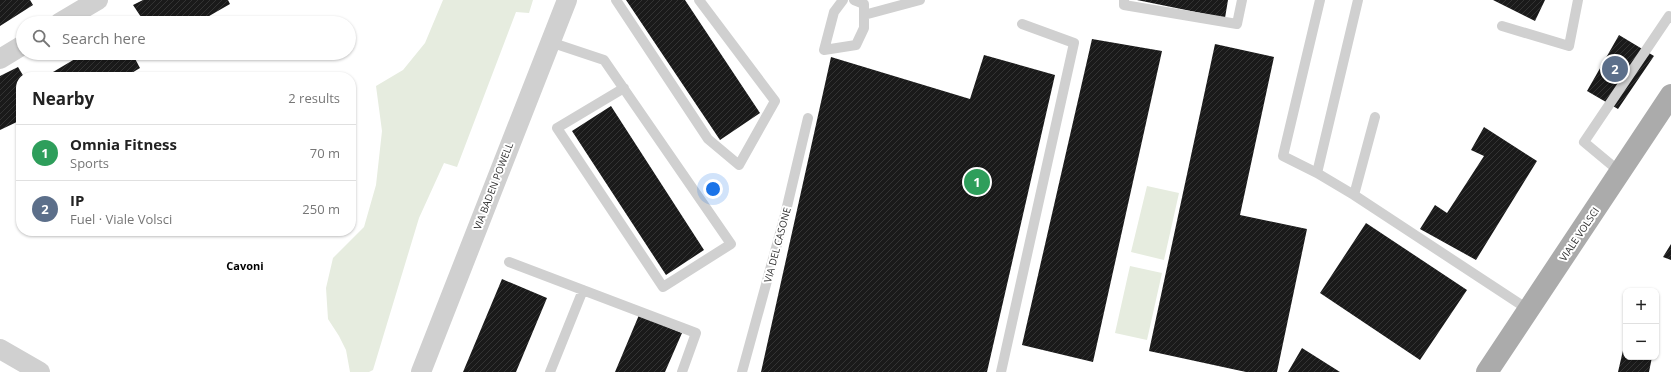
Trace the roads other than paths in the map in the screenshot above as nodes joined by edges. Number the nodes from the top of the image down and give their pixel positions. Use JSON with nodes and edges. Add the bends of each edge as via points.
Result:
{"nodes":[{"id":1,"x":98,"y":0,"type":"edge"},
{"id":2,"x":566,"y":0,"type":"edge"},
{"id":3,"x":616,"y":0,"type":"edge"},
{"id":4,"x":699,"y":0,"type":"edge"},
{"id":5,"x":843,"y":0,"type":"edge"},
{"id":6,"x":854,"y":0,"type":"edge"},
{"id":7,"x":920,"y":0,"type":"edge"},
{"id":8,"x":1124,"y":0,"type":"edge"},
{"id":9,"x":1242,"y":0,"type":"edge"},
{"id":10,"x":1320,"y":0,"type":"edge"},
{"id":11,"x":1358,"y":0,"type":"edge"},
{"id":12,"x":1578,"y":0,"type":"edge"},
{"id":13,"x":864,"y":15,"type":"junction"},
{"id":14,"x":71,"y":16,"type":"edge"},
{"id":15,"x":1671,"y":18,"type":"edge"},
{"id":16,"x":1022,"y":24,"type":"dead end"},
{"id":17,"x":1502,"y":26,"type":"dead end"},
{"id":18,"x":550,"y":42,"type":"junction"},
{"id":19,"x":16,"y":49,"type":"edge"},
{"id":20,"x":0,"y":58,"type":"edge"},
{"id":21,"x":624,"y":88,"type":"junction"},
{"id":22,"x":1671,"y":95,"type":"edge"},
{"id":23,"x":1375,"y":116,"type":"dead end"},
{"id":24,"x":808,"y":118,"type":"dead end"},
{"id":25,"x":1620,"y":172,"type":"junction"},
{"id":26,"x":1318,"y":173,"type":"junction"},
{"id":27,"x":1354,"y":195,"type":"junction"},
{"id":28,"x":509,"y":262,"type":"dead end"},
{"id":29,"x":582,"y":290,"type":"junction"},
{"id":30,"x":1529,"y":310,"type":"junction"},
{"id":31,"x":0,"y":349,"type":"edge"},
{"id":32,"x":40,"y":372,"type":"edge"},
{"id":33,"x":421,"y":372,"type":"edge"},
{"id":34,"x":550,"y":372,"type":"edge"},
{"id":35,"x":682,"y":372,"type":"edge"},
{"id":36,"x":742,"y":372,"type":"edge"},
{"id":37,"x":1001,"y":372,"type":"edge"},
{"id":38,"x":1487,"y":372,"type":"edge"}],
"edges":[{"from":1,"to":14,"type":"street"},
{"from":2,"to":18,"type":"street","name":"VIA BADEN POWELL"},
{"from":3,"to":4,"type":"lane","via":[[708,139],[739,165],[775,101]]},
{"from":5,"to":13,"type":"lane","via":[[834,12],[824,50],[856,45],[864,28]]},
{"from":6,"to":13,"type":"lane","via":[[864,4]]},
{"from":7,"to":13,"type":"lane"},
{"from":8,"to":9,"type":"lane","via":[[1124,5],[1237,24]]},
{"from":10,"to":26,"type":"lane","via":[[1283,156]]},
{"from":11,"to":26,"type":"lane"},
{"from":12,"to":17,"type":"lane","via":[[1569,46]]},
{"from":15,"to":25,"type":"lane","via":[[1669,16],[1584,142]]},
{"from":16,"to":37,"type":"lane","via":[[1074,43]]},
{"from":18,"to":21,"type":"lane","via":[[604,60]]},
{"from":18,"to":33,"type":"street","name":"VIA BADEN POWELL"},
{"from":19,"to":20,"type":"street"},
{"from":21,"to":21,"type":"lane","via":[[731,244],[663,287],[557,128]]},
{"from":22,"to":25,"type":"main road","name":"VIALE VOLSCI"},
{"from":23,"to":27,"type":"lane"},
{"from":24,"to":36,"type":"lane","name":"VIA DEL CASONE","via":[[785,215]]},
{"from":25,"to":30,"type":"main road","name":"VIALE VOLSCI"},
{"from":26,"to":27,"type":"lane"},
{"from":27,"to":30,"type":"lane"},
{"from":28,"to":29,"type":"lane"},
{"from":29,"to":34,"type":"lane"},
{"from":29,"to":35,"type":"lane","via":[[696,333]]},
{"from":30,"to":38,"type":"main road","name":"VIALE VOLSCI"},
{"from":31,"to":32,"type":"street"}]}
